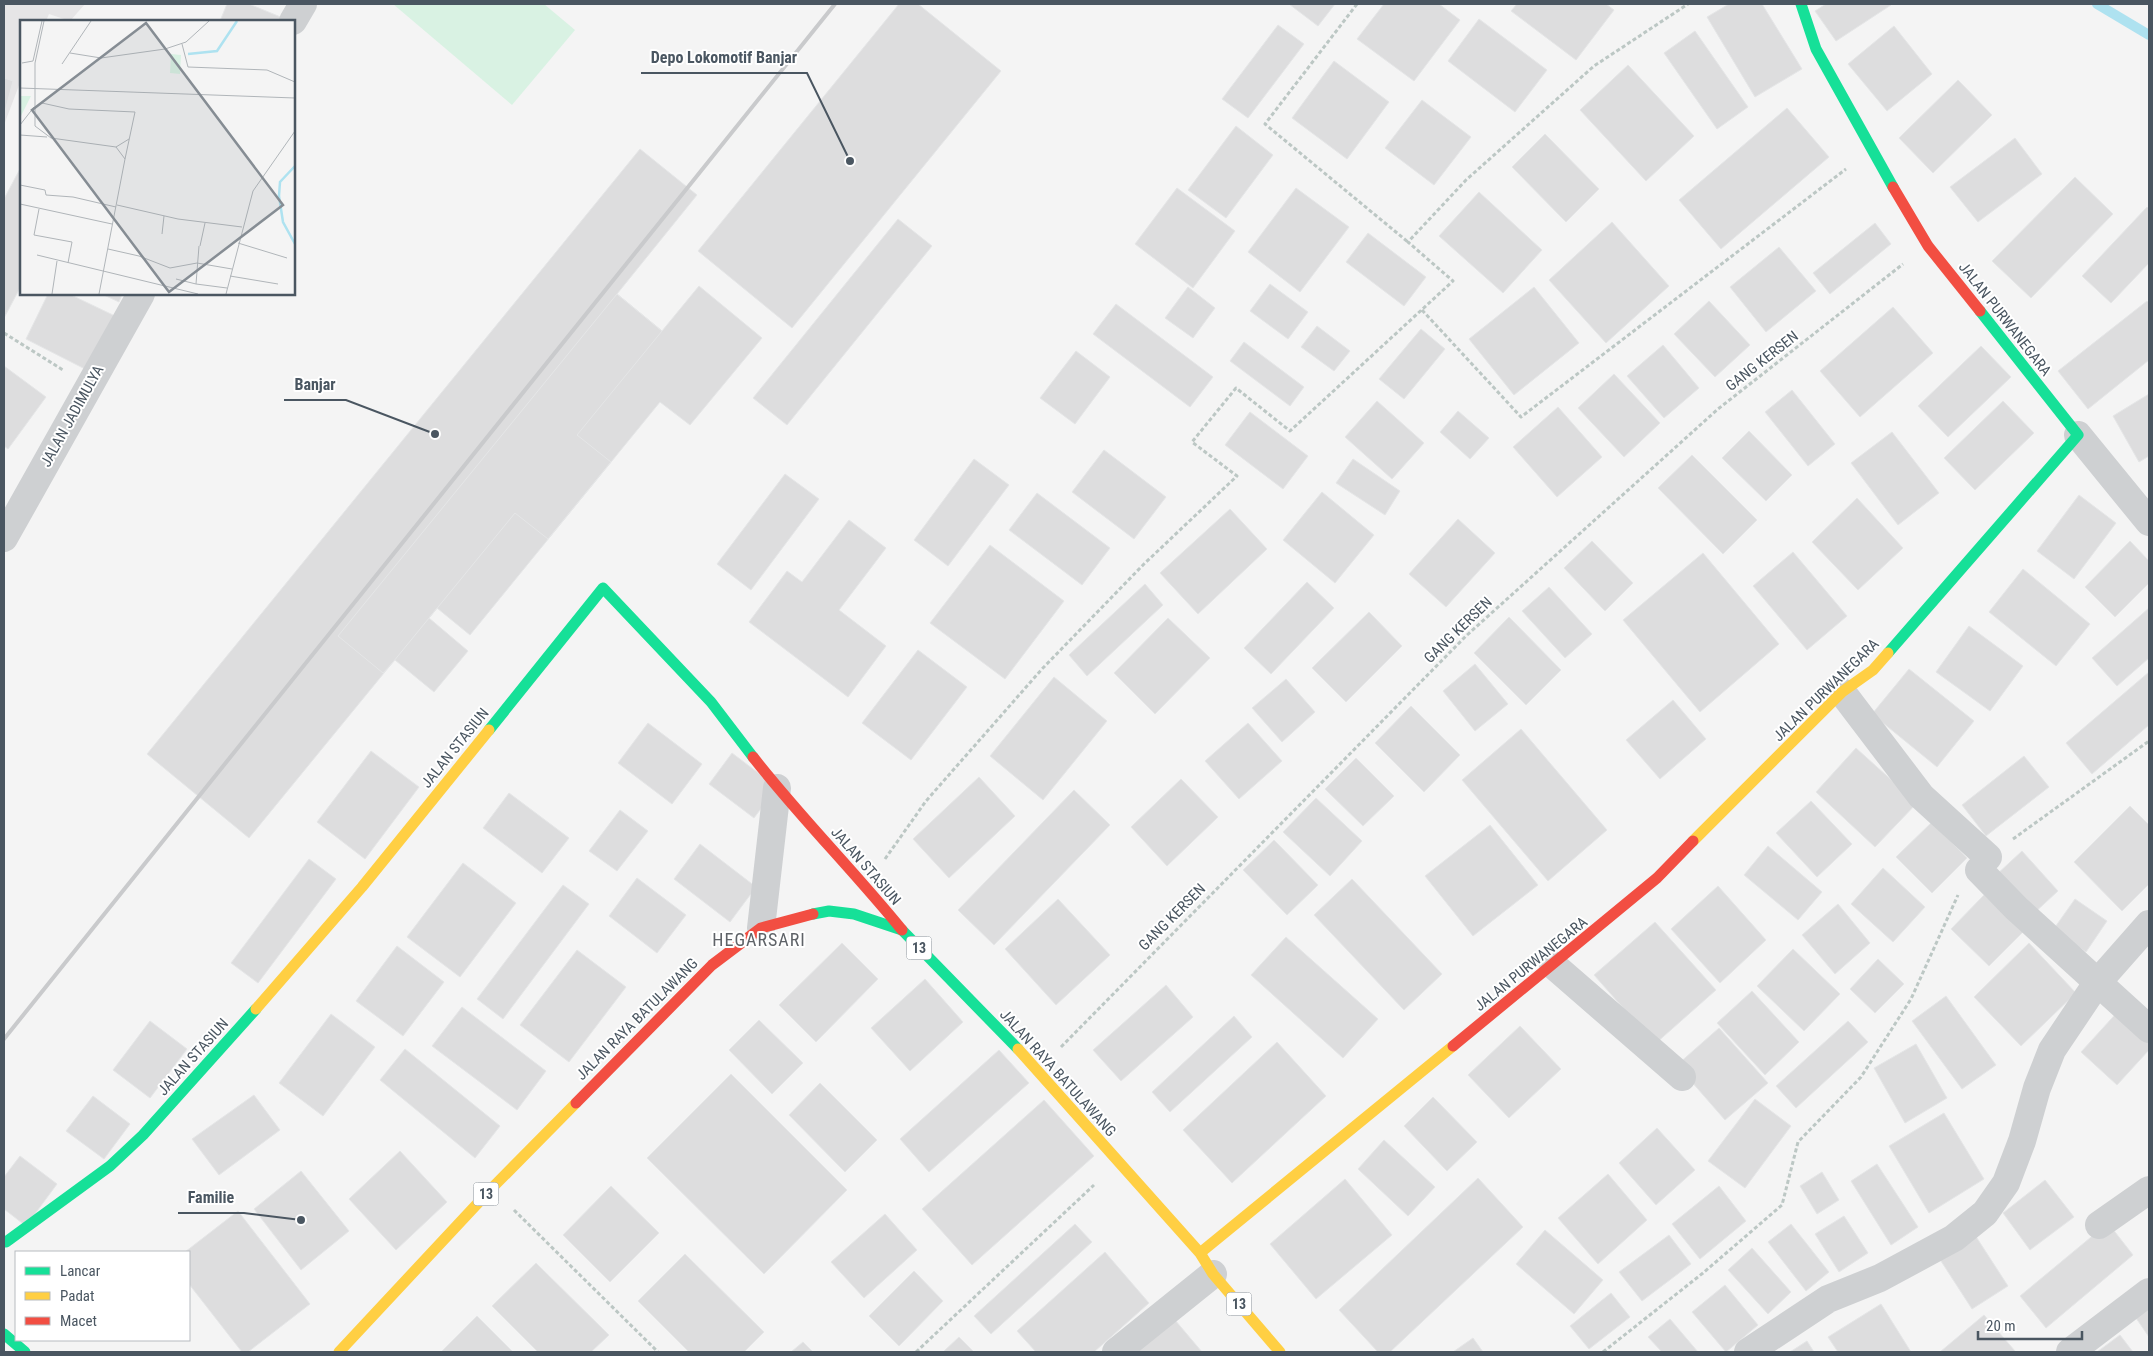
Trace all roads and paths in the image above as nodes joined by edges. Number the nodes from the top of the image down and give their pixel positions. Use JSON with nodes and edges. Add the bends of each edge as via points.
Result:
{"nodes":[{"id":1,"x":303,"y":4,"type":"edge"},
{"id":2,"x":1357,"y":4,"type":"edge"},
{"id":3,"x":1688,"y":4,"type":"edge"},
{"id":4,"x":1801,"y":4,"type":"edge"},
{"id":5,"x":294,"y":20,"type":"edge"},
{"id":6,"x":1871,"y":150,"type":"junction"},
{"id":7,"x":1408,"y":242,"type":"junction"},
{"id":8,"x":1928,"y":246,"type":"junction"},
{"id":9,"x":139,"y":295,"type":"edge"},
{"id":10,"x":1422,"y":310,"type":"junction"},
{"id":11,"x":4,"y":333,"type":"edge"},
{"id":12,"x":89,"y":386,"type":"junction"},
{"id":13,"x":2078,"y":435,"type":"junction"},
{"id":14,"x":2149,"y":522,"type":"edge"},
{"id":15,"x":4,"y":538,"type":"edge"},
{"id":16,"x":1842,"y":692,"type":"junction"},
{"id":17,"x":2149,"y":741,"type":"edge"},
{"id":18,"x":777,"y":788,"type":"junction"},
{"id":19,"x":1983,"y":863,"type":"junction"},
{"id":20,"x":866,"y":886,"type":"junction"},
{"id":21,"x":2149,"y":924,"type":"edge"},
{"id":22,"x":761,"y":928,"type":"junction"},
{"id":23,"x":902,"y":930,"type":"junction"},
{"id":24,"x":1553,"y":965,"type":"junction"},
{"id":25,"x":2098,"y":983,"type":"junction"},
{"id":26,"x":2149,"y":1029,"type":"edge"},
{"id":27,"x":1039,"y":1070,"type":"junction"},
{"id":28,"x":1682,"y":1077,"type":"dead end"},
{"id":29,"x":1118,"y":1163,"type":"junction"},
{"id":30,"x":492,"y":1188,"type":"junction"},
{"id":31,"x":2149,"y":1190,"type":"edge"},
{"id":32,"x":2099,"y":1224,"type":"dead end"},
{"id":33,"x":6,"y":1242,"type":"dead end"},
{"id":34,"x":1207,"y":1264,"type":"junction"},
{"id":35,"x":2149,"y":1292,"type":"edge"},
{"id":36,"x":4,"y":1334,"type":"edge"},
{"id":37,"x":25,"y":1352,"type":"edge"},
{"id":38,"x":339,"y":1352,"type":"edge"},
{"id":39,"x":658,"y":1352,"type":"edge"},
{"id":40,"x":916,"y":1352,"type":"edge"},
{"id":41,"x":1116,"y":1352,"type":"edge"},
{"id":42,"x":1280,"y":1352,"type":"edge"},
{"id":43,"x":1603,"y":1352,"type":"edge"},
{"id":44,"x":1748,"y":1352,"type":"edge"},
{"id":45,"x":2070,"y":1352,"type":"edge"}],
"edges":[{"from":1,"to":5,"type":"street"},
{"from":2,"to":7,"type":"path","via":[[1265,124]]},
{"from":3,"to":7,"type":"path","via":[[1594,66],[1466,180]]},
{"from":4,"to":6,"type":"main road","name":"JALAN PURWANEGARA","via":[[1816,49]]},
{"from":6,"to":8,"type":"main road","name":"JALAN PURWANEGARA"},
{"from":6,"to":10,"type":"path","via":[[1521,417]]},
{"from":7,"to":10,"type":"path","via":[[1453,281]]},
{"from":8,"to":13,"type":"main road","name":"JALAN PURWANEGARA"},
{"from":8,"to":27,"type":"path","name":"GANG KERSEN","via":[[1718,409],[1473,629]]},
{"from":9,"to":12,"type":"street","name":"JALAN JADIMULYA"},
{"from":10,"to":20,"type":"path","via":[[1290,431],[1236,388],[1192,442],[1237,476],[1144,564],[1042,669],[926,800]]},
{"from":11,"to":12,"type":"path"},
{"from":12,"to":15,"type":"street","name":"JALAN JADIMULYA"},
{"from":13,"to":14,"type":"street"},
{"from":13,"to":16,"type":"main road","name":"JALAN PURWANEGARA","via":[[1873,670]]},
{"from":16,"to":19,"type":"street","via":[[1921,796]]},
{"from":16,"to":24,"type":"main road","name":"JALAN PURWANEGARA","via":[[1657,878]]},
{"from":17,"to":19,"type":"path"},
{"from":18,"to":20,"type":"main road","name":"JALAN STASIUN"},
{"from":18,"to":22,"type":"street"},
{"from":18,"to":33,"type":"main road","name":"JALAN STASIUN","via":[[711,702],[603,588],[362,887],[202,1071],[110,1166]]},
{"from":19,"to":25,"type":"street","via":[[2016,908]]},
{"from":19,"to":43,"type":"path","via":[[1958,895],[1911,999],[1861,1077],[1798,1142],[1782,1205]]},
{"from":20,"to":23,"type":"main road","name":"JALAN STASIUN"},
{"from":21,"to":25,"type":"street"},
{"from":22,"to":23,"type":"main road","name":"JALAN RAYA BATULAWANG","number":"13","via":[[829,911],[854,914]]},
{"from":22,"to":30,"type":"main road","name":"JALAN RAYA BATULAWANG","number":"13","via":[[712,965]]},
{"from":23,"to":27,"type":"main road","name":"JALAN RAYA BATULAWANG","number":"13"},
{"from":24,"to":28,"type":"street"},
{"from":24,"to":34,"type":"main road","name":"JALAN PURWANEGARA"},
{"from":25,"to":26,"type":"street"},
{"from":25,"to":44,"type":"street","via":[[2052,1050],[2006,1183],[1985,1213],[1954,1238],[1880,1278],[1828,1299]]},
{"from":27,"to":29,"type":"main road","name":"JALAN RAYA BATULAWANG","number":"13"},
{"from":29,"to":34,"type":"main road","name":"JALAN RAYA BATULAWANG","number":"13"},
{"from":29,"to":40,"type":"path"},
{"from":30,"to":38,"type":"main road","name":"JALAN RAYA BATULAWANG","number":"13"},
{"from":30,"to":39,"type":"path"},
{"from":31,"to":32,"type":"street"},
{"from":34,"to":41,"type":"street"},
{"from":34,"to":42,"type":"main road","name":"JALAN RAYA BATULAWANG","number":"13"},
{"from":35,"to":45,"type":"street"},
{"from":36,"to":37,"type":"main road"}]}
